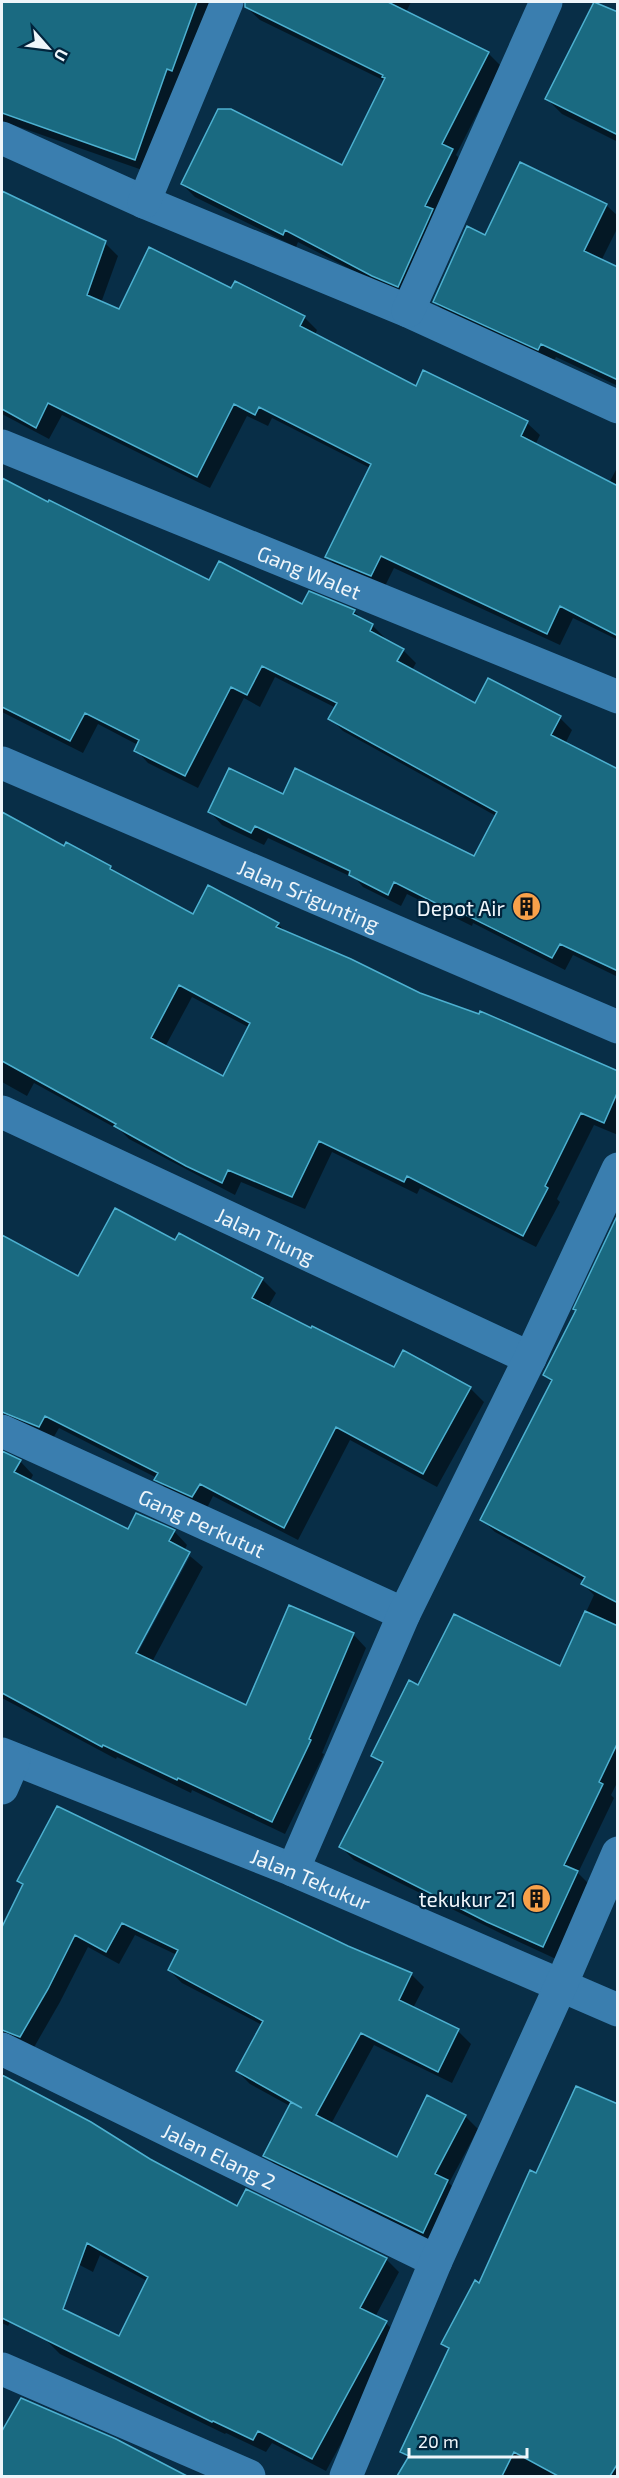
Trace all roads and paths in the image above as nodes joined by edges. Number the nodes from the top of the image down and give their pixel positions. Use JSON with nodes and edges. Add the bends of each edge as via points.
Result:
{"nodes":[{"id":1,"x":227,"y":2,"type":"edge"},
{"id":2,"x":546,"y":2,"type":"edge"},
{"id":3,"x":2,"y":138,"type":"edge"},
{"id":4,"x":144,"y":202,"type":"junction"},
{"id":5,"x":408,"y":311,"type":"junction"},
{"id":6,"x":618,"y":407,"type":"edge"},
{"id":7,"x":2,"y":446,"type":"edge"},
{"id":8,"x":618,"y":697,"type":"edge"},
{"id":9,"x":2,"y":762,"type":"edge"},
{"id":10,"x":618,"y":1027,"type":"edge"},
{"id":11,"x":2,"y":1112,"type":"edge"},
{"id":12,"x":618,"y":1169,"type":"edge"},
{"id":13,"x":530,"y":1358,"type":"junction"},
{"id":14,"x":2,"y":1431,"type":"edge"},
{"id":15,"x":404,"y":1614,"type":"junction"},
{"id":16,"x":6,"y":1767,"type":"edge"},
{"id":17,"x":618,"y":1853,"type":"edge"},
{"id":18,"x":294,"y":1870,"type":"junction"},
{"id":19,"x":561,"y":1985,"type":"junction"},
{"id":20,"x":618,"y":2010,"type":"edge"},
{"id":21,"x":2,"y":2049,"type":"edge"},
{"id":22,"x":436,"y":2261,"type":"junction"},
{"id":23,"x":2,"y":2369,"type":"edge"},
{"id":24,"x":249,"y":2476,"type":"edge"},
{"id":25,"x":346,"y":2476,"type":"edge"}],
"edges":[{"from":1,"to":4,"type":"street"},
{"from":2,"to":5,"type":"street"},
{"from":3,"to":4,"type":"street"},
{"from":4,"to":5,"type":"street"},
{"from":5,"to":6,"type":"street"},
{"from":7,"to":8,"type":"street","name":"Gang Walet"},
{"from":9,"to":10,"type":"street","name":"Jalan Srigunting"},
{"from":11,"to":13,"type":"street","name":"Jalan Tiung"},
{"from":12,"to":13,"type":"street"},
{"from":13,"to":15,"type":"street"},
{"from":14,"to":15,"type":"street","name":"Gang Perkutut"},
{"from":15,"to":18,"type":"street"},
{"from":16,"to":18,"type":"street","name":"Jalan Tekukur"},
{"from":17,"to":19,"type":"street"},
{"from":18,"to":19,"type":"street","name":"Jalan Tekukur"},
{"from":19,"to":20,"type":"street","name":"Jalan Tekukur"},
{"from":19,"to":22,"type":"street"},
{"from":21,"to":22,"type":"street","name":"Jalan Elang 2"},
{"from":22,"to":25,"type":"street"},
{"from":23,"to":24,"type":"street"}]}
